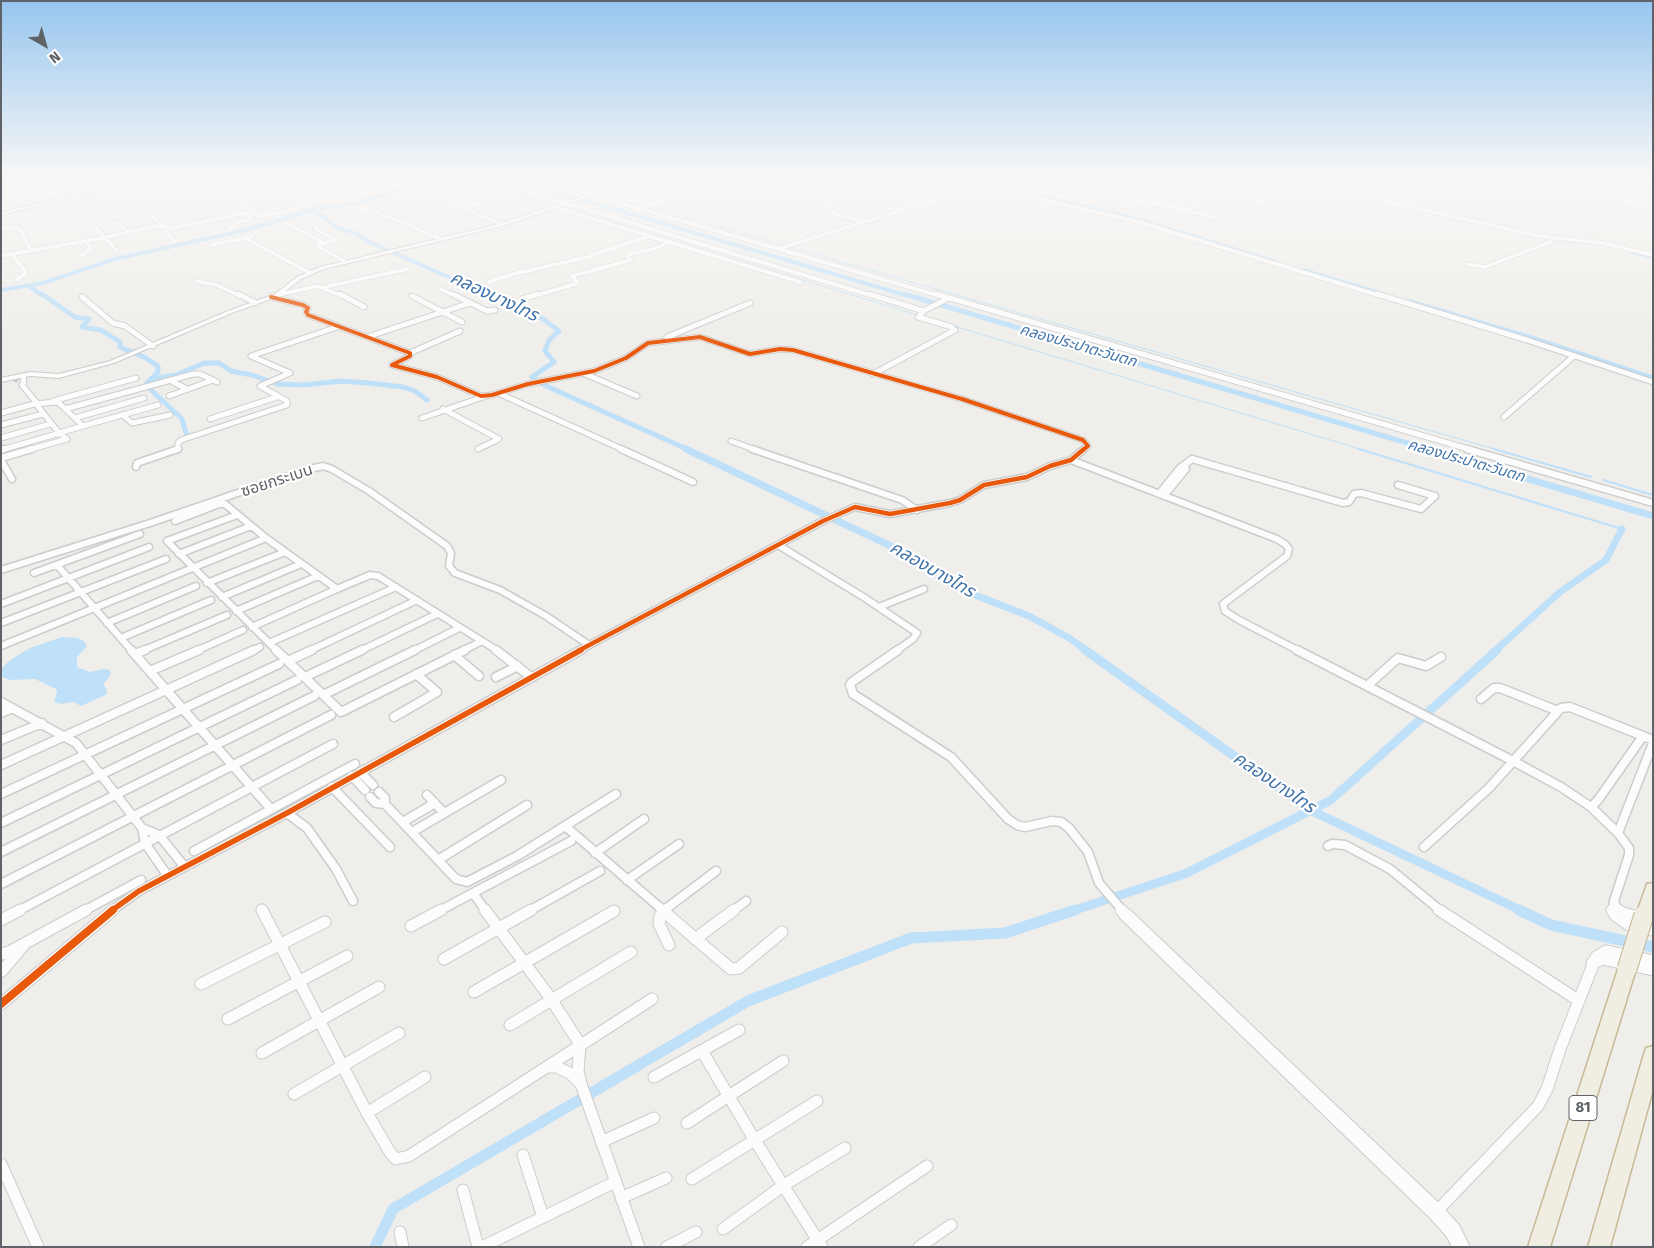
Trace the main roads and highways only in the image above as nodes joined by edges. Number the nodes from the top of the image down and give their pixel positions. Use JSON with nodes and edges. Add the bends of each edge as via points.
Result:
{"nodes":[{"id":1,"x":1653,"y":889,"type":"edge"},
{"id":2,"x":1649,"y":918,"type":"edge"},
{"id":3,"x":1653,"y":1054,"type":"edge"},
{"id":4,"x":1539,"y":1247,"type":"edge"},
{"id":5,"x":1598,"y":1247,"type":"edge"}],
"edges":[{"from":1,"to":2,"type":"highway","number":"81"},
{"from":2,"to":4,"type":"highway","number":"81","bridge":true,"via":[[1627,968]]},
{"from":3,"to":5,"type":"highway"}]}
